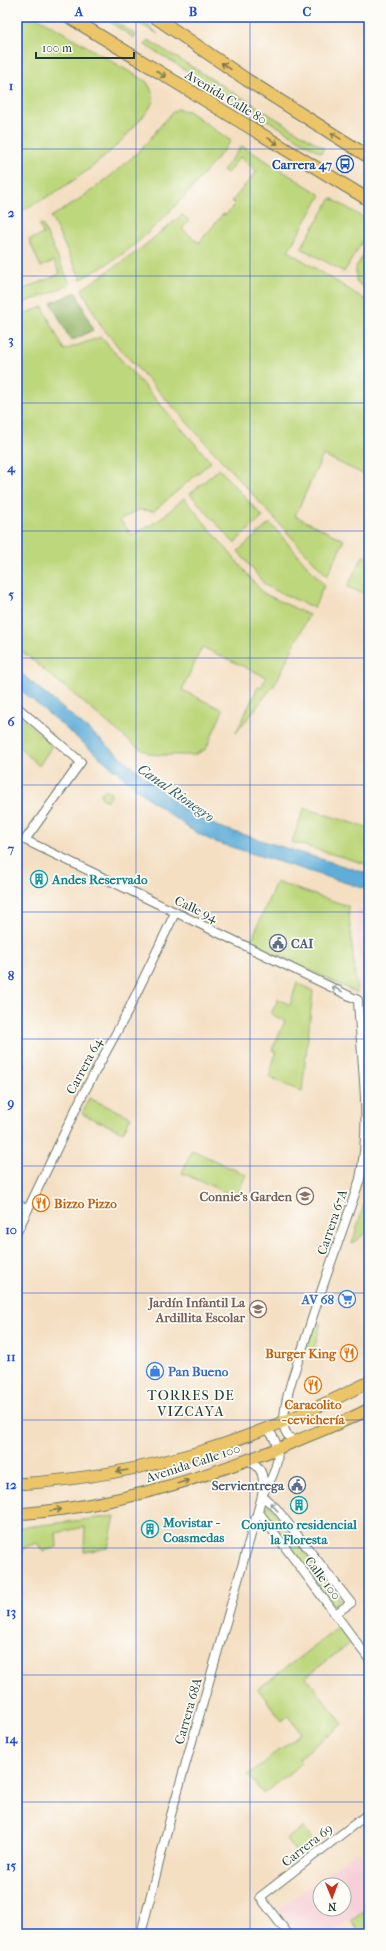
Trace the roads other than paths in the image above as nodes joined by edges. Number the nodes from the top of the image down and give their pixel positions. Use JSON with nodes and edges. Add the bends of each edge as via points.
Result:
{"nodes":[{"id":1,"x":69,"y":17,"type":"edge"},
{"id":2,"x":156,"y":17,"type":"edge"},
{"id":3,"x":369,"y":157,"type":"edge"},
{"id":4,"x":369,"y":200,"type":"edge"},
{"id":5,"x":17,"y":707,"type":"edge"},
{"id":6,"x":175,"y":913,"type":"junction"},
{"id":7,"x":358,"y":1000,"type":"joint"},
{"id":8,"x":367,"y":1125,"type":"edge"},
{"id":9,"x":367,"y":1149,"type":"edge"},
{"id":10,"x":17,"y":1204,"type":"edge"},
{"id":11,"x":28,"y":1209,"type":"junction"},
{"id":12,"x":17,"y":1232,"type":"edge"},
{"id":13,"x":369,"y":1382,"type":"edge"},
{"id":14,"x":369,"y":1409,"type":"edge"},
{"id":15,"x":284,"y":1422,"type":"junction"},
{"id":16,"x":267,"y":1429,"type":"junction"},
{"id":17,"x":295,"y":1441,"type":"junction"},
{"id":18,"x":278,"y":1448,"type":"junction"},
{"id":19,"x":247,"y":1460,"type":"junction"},
{"id":20,"x":17,"y":1484,"type":"edge"},
{"id":21,"x":262,"y":1496,"type":"junction"},
{"id":22,"x":258,"y":1511,"type":"junction"},
{"id":23,"x":17,"y":1514,"type":"edge"},
{"id":24,"x":335,"y":1614,"type":"junction"},
{"id":25,"x":369,"y":1659,"type":"edge"},
{"id":26,"x":369,"y":1813,"type":"edge"},
{"id":27,"x":141,"y":1934,"type":"edge"},
{"id":28,"x":288,"y":1934,"type":"edge"}],
"edges":[{"from":1,"to":4,"type":"highway","name":"Avenida Calle 80","one_way":true},
{"from":3,"to":2,"type":"highway","name":"Avenida Calle 80","one_way":true,"via":[[246,80]]},
{"from":5,"to":6,"type":"street","name":"Calle 94","via":[[81,762],[25,840]]},
{"from":7,"to":6,"type":"street","name":"Calle 94","one_way":true},
{"from":6,"to":11,"type":"street","name":"Carrera 64"},
{"from":7,"to":8,"type":"street","name":"Carrera 67A"},
{"from":8,"to":9,"type":"street","name":"Carrera 67A"},
{"from":9,"to":15,"type":"street","name":"Carrera 67A","via":[[360,1179],[294,1375]]},
{"from":10,"to":11,"type":"street"},
{"from":11,"to":12,"type":"street","name":"Carrera 64"},
{"from":13,"to":15,"type":"main road","name":"Avenida Calle 100"},
{"from":14,"to":17,"type":"main road","name":"Avenida Calle 100"},
{"from":15,"to":16,"type":"main road","name":"Avenida Calle 100"},
{"from":15,"to":17,"type":"street","via":[[286,1434]]},
{"from":16,"to":18,"type":"street"},
{"from":16,"to":20,"type":"main road","name":"Avenida Calle 100","one_way":true,"via":[[206,1451],[139,1468],[83,1478]]},
{"from":17,"to":18,"type":"main road","name":"Avenida Calle 100"},
{"from":18,"to":19,"type":"main road","name":"Avenida Calle 100"},
{"from":18,"to":21,"type":"street","name":"Carrera 68A","via":[[273,1475]]},
{"from":19,"to":21,"type":"street","name":"Carrera 68A","via":[[257,1465],[262,1474]]},
{"from":23,"to":19,"type":"main road","name":"Avenida Calle 100","one_way":true,"via":[[62,1510],[125,1498],[185,1482]]},
{"from":21,"to":22,"type":"street","name":"Carrera 68A"},
{"from":24,"to":21,"type":"street","name":"Calle 100","one_way":true,"via":[[351,1603],[276,1508]]},
{"from":22,"to":24,"type":"street","name":"Calle 100"},
{"from":22,"to":27,"type":"street","name":"Carrera 68A","via":[[172,1808]]},
{"from":24,"to":25,"type":"street","name":"Calle 100"},
{"from":26,"to":28,"type":"street","name":"Carrera 69","via":[[260,1897]]}]}
